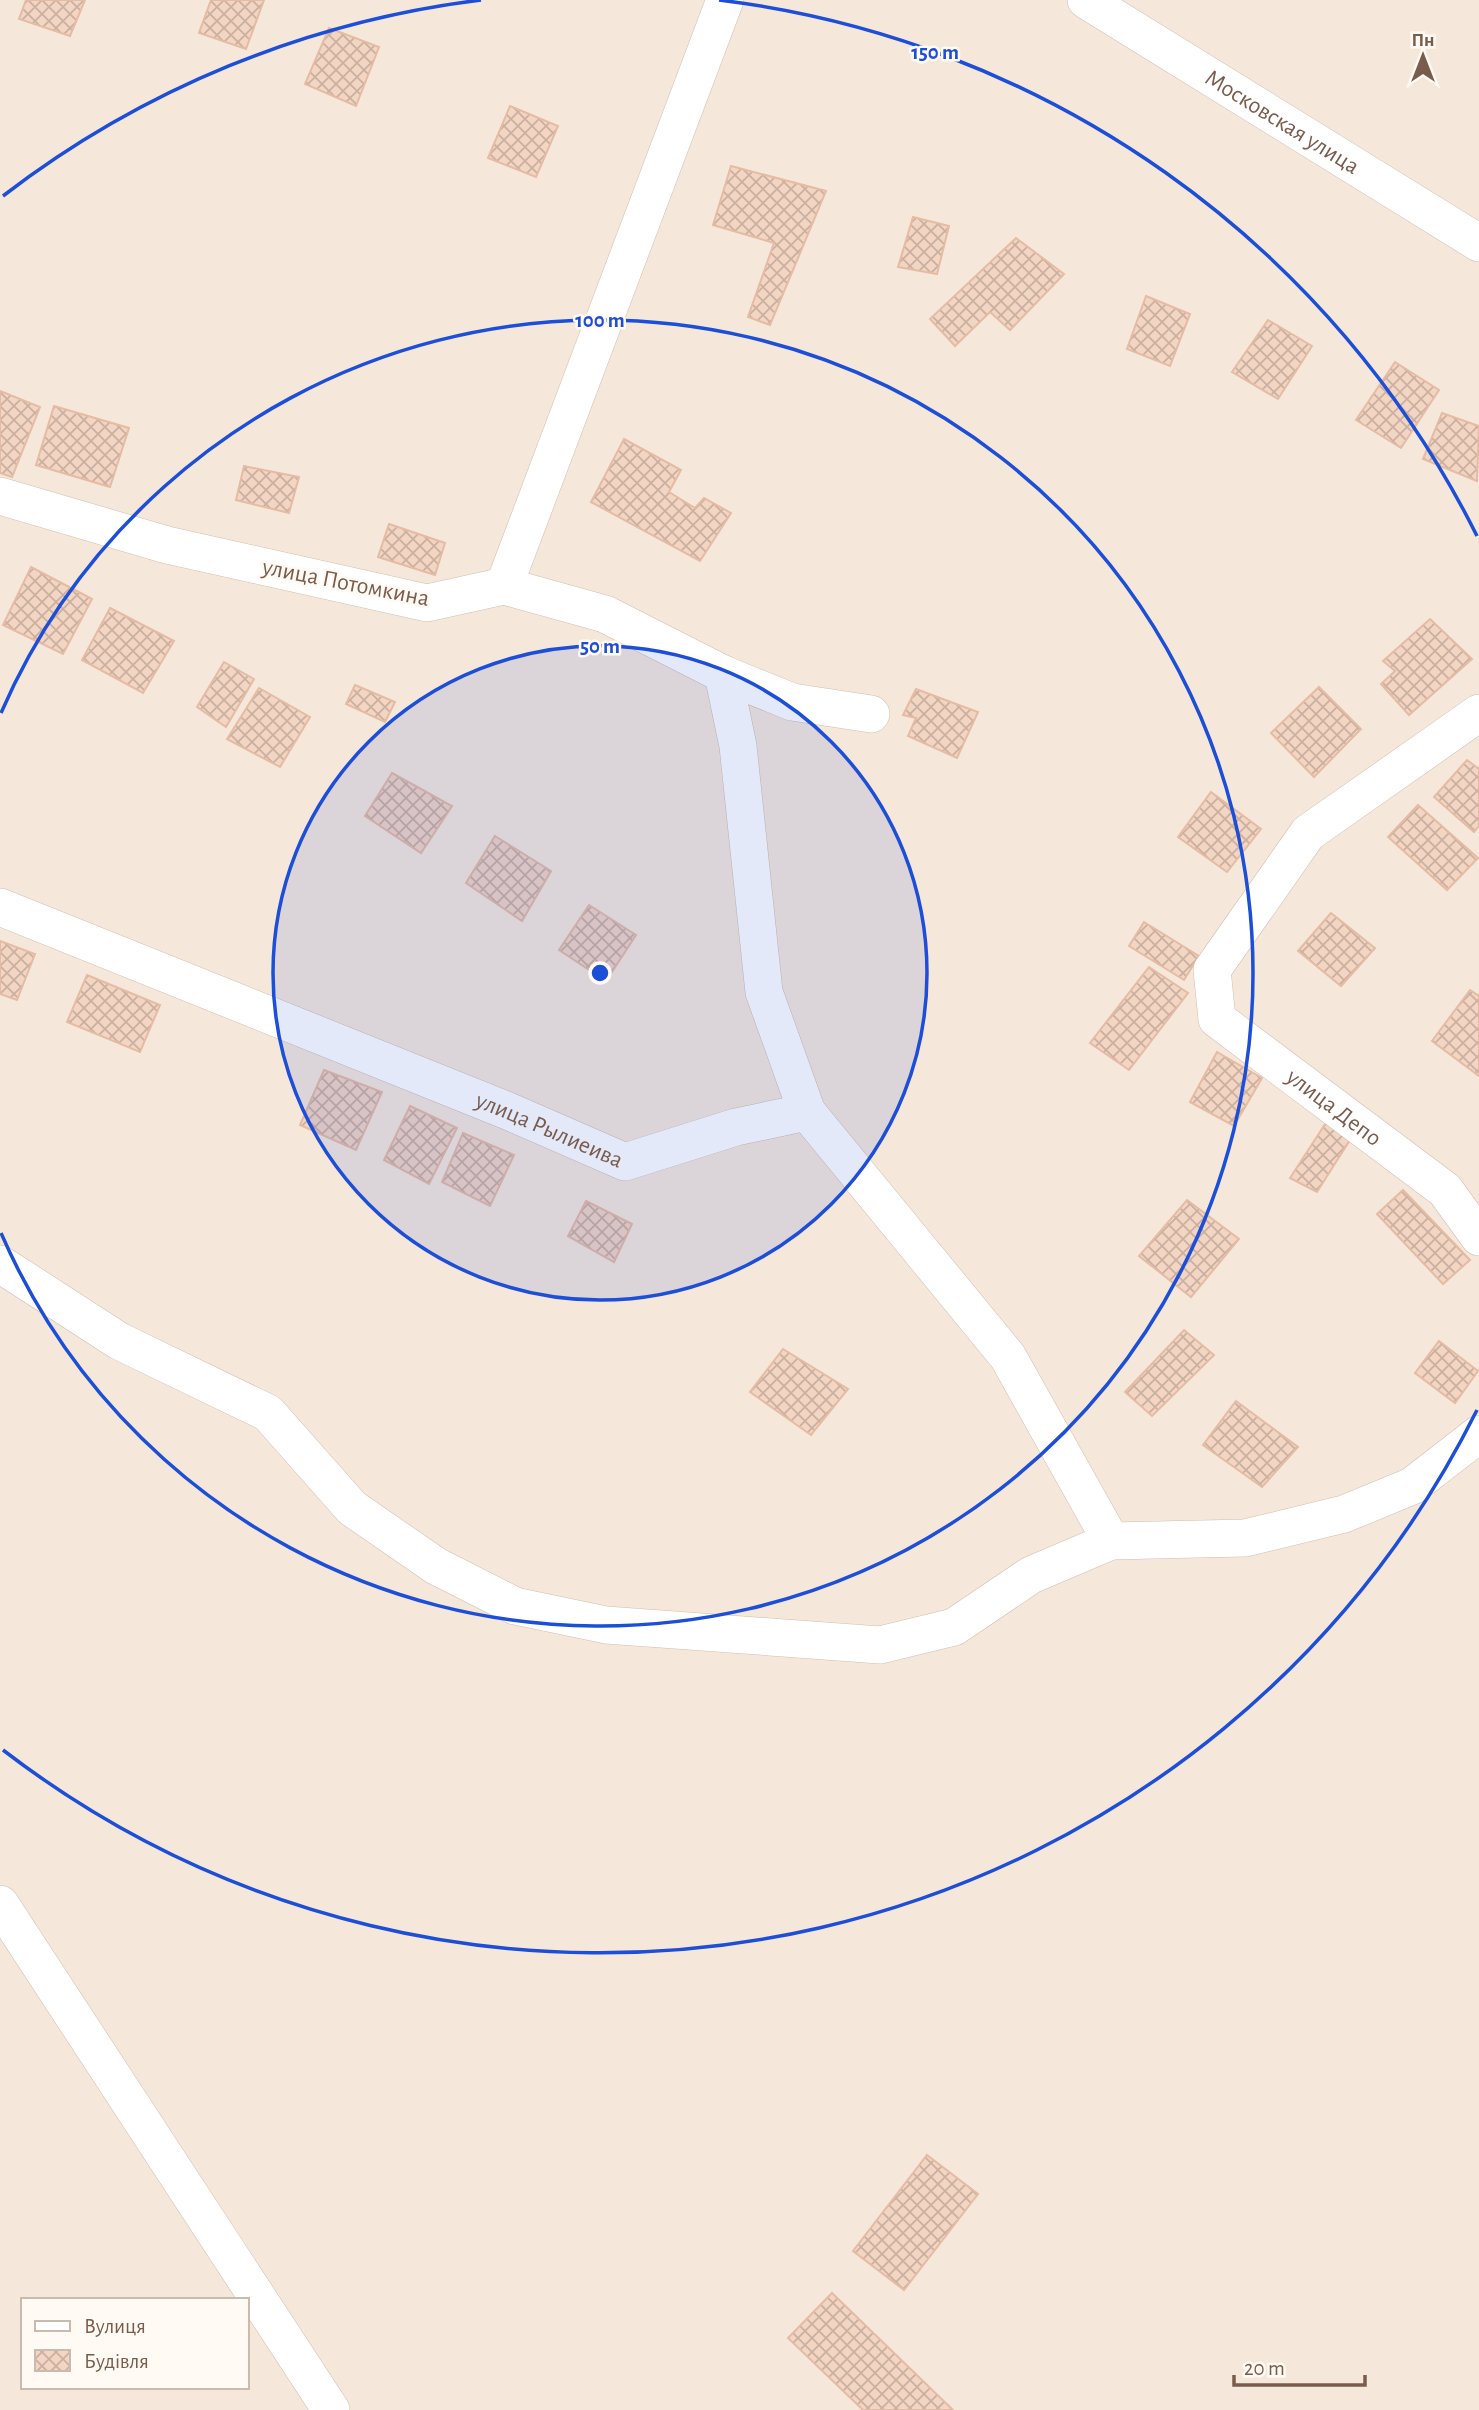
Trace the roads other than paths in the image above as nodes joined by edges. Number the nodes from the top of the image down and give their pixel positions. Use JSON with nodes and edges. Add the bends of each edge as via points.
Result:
{"nodes":[{"id":1,"x":722,"y":0,"type":"edge"},
{"id":2,"x":1086,"y":0,"type":"edge"},
{"id":3,"x":1479,"y":243,"type":"edge"},
{"id":4,"x":0,"y":496,"type":"edge"},
{"id":5,"x":504,"y":586,"type":"junction"},
{"id":6,"x":723,"y":674,"type":"junction"},
{"id":7,"x":1479,"y":713,"type":"edge"},
{"id":8,"x":871,"y":714,"type":"dead end"},
{"id":9,"x":0,"y":907,"type":"edge"},
{"id":10,"x":807,"y":1112,"type":"junction"},
{"id":11,"x":1479,"y":1237,"type":"edge"},
{"id":12,"x":0,"y":1264,"type":"edge"},
{"id":13,"x":1479,"y":1434,"type":"edge"},
{"id":14,"x":1111,"y":1541,"type":"junction"},
{"id":15,"x":0,"y":1904,"type":"edge"},
{"id":16,"x":331,"y":2410,"type":"edge"}],
"edges":[{"from":1,"to":5,"type":"street"},
{"from":2,"to":3,"type":"street","name":"Московская улица"},
{"from":4,"to":5,"type":"street","name":"улица Потомкина","via":[[167,545],[427,603]]},
{"from":5,"to":6,"type":"street","name":"улица Потомкина","via":[[605,614]]},
{"from":6,"to":8,"type":"street","name":"улица Потомкина","via":[[792,702]]},
{"from":6,"to":10,"type":"street","via":[[738,746],[764,992]]},
{"from":7,"to":11,"type":"street","name":"улица Депо","via":[[1308,833],[1212,970],[1217,1019],[1445,1190]]},
{"from":9,"to":10,"type":"street","name":"улица Рылиеива","via":[[625,1162],[736,1127]]},
{"from":10,"to":14,"type":"street","via":[[1008,1357]]},
{"from":12,"to":14,"type":"street","via":[[119,1341],[268,1413],[352,1508],[436,1566],[515,1606],[606,1625],[880,1645],[954,1627],[1031,1574]]},
{"from":13,"to":14,"type":"street","via":[[1412,1486],[1344,1514],[1245,1538]]},
{"from":15,"to":16,"type":"street"}]}
